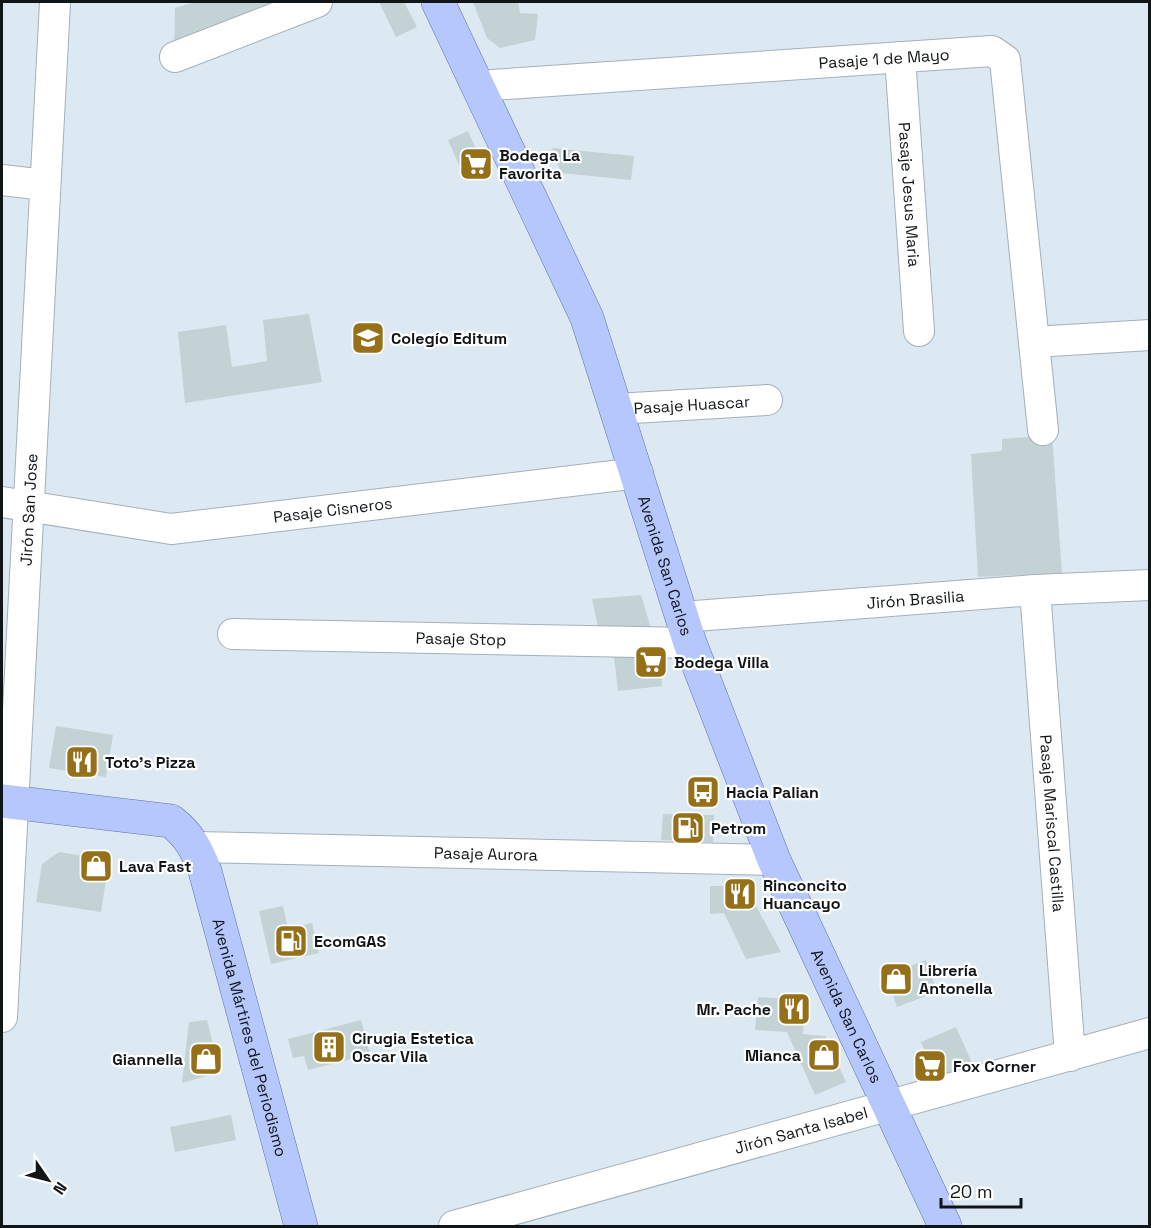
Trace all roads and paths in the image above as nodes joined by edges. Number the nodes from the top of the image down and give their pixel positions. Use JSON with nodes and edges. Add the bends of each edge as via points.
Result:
{"nodes":[{"id":1,"x":55,"y":2,"type":"edge"},
{"id":2,"x":317,"y":2,"type":"edge"},
{"id":3,"x":438,"y":2,"type":"edge"},
{"id":4,"x":175,"y":57,"type":"dead end"},
{"id":5,"x":900,"y":57,"type":"junction"},
{"id":6,"x":477,"y":86,"type":"junction"},
{"id":7,"x":2,"y":180,"type":"edge"},
{"id":8,"x":45,"y":185,"type":"junction"},
{"id":9,"x":919,"y":331,"type":"dead end"},
{"id":10,"x":1149,"y":335,"type":"edge"},
{"id":11,"x":1034,"y":342,"type":"junction"},
{"id":12,"x":767,"y":400,"type":"dead end"},
{"id":13,"x":616,"y":408,"type":"junction"},
{"id":14,"x":1043,"y":430,"type":"dead end"},
{"id":15,"x":638,"y":473,"type":"junction"},
{"id":16,"x":15,"y":504,"type":"edge"},
{"id":17,"x":1149,"y":585,"type":"edge"},
{"id":18,"x":1035,"y":590,"type":"junction"},
{"id":19,"x":686,"y":630,"type":"junction"},
{"id":20,"x":233,"y":634,"type":"dead end"},
{"id":21,"x":7,"y":801,"type":"edge"},
{"id":22,"x":196,"y":847,"type":"junction"},
{"id":23,"x":774,"y":860,"type":"junction"},
{"id":24,"x":2,"y":1017,"type":"edge"},
{"id":25,"x":1149,"y":1034,"type":"edge"},
{"id":26,"x":1070,"y":1056,"type":"junction"},
{"id":27,"x":890,"y":1106,"type":"junction"},
{"id":28,"x":301,"y":1227,"type":"edge"},
{"id":29,"x":453,"y":1227,"type":"edge"},
{"id":30,"x":945,"y":1227,"type":"edge"}],
"edges":[{"from":1,"to":8,"type":"street","name":"Jirón San Jose"},
{"from":2,"to":4,"type":"street"},
{"from":3,"to":6,"type":"main road","name":"Avenida San Carlos"},
{"from":5,"to":6,"type":"street","name":"Pasaje 1 de Mayo"},
{"from":5,"to":9,"type":"street","name":"Pasaje Jesus Maria"},
{"from":5,"to":11,"type":"street","name":"Pasaje 1 de Mayo","via":[[992,51],[1005,60]]},
{"from":6,"to":13,"type":"main road","name":"Avenida San Carlos","via":[[586,318]]},
{"from":7,"to":8,"type":"street"},
{"from":8,"to":16,"type":"street","name":"Jirón San Jose"},
{"from":10,"to":11,"type":"street"},
{"from":11,"to":14,"type":"street","name":"Pasaje 1 de Mayo"},
{"from":12,"to":13,"type":"street","name":"Pasaje Huascar"},
{"from":13,"to":15,"type":"main road","name":"Avenida San Carlos"},
{"from":15,"to":16,"type":"street","name":"Pasaje Cisneros","via":[[171,529]]},
{"from":15,"to":19,"type":"main road","name":"Avenida San Carlos"},
{"from":16,"to":21,"type":"street","name":"Jirón San Jose"},
{"from":17,"to":18,"type":"street","name":"Jirón Brasilia"},
{"from":18,"to":19,"type":"street","name":"Jirón Brasilia"},
{"from":18,"to":26,"type":"street","name":"Pasaje Mariscal Castilla"},
{"from":19,"to":20,"type":"street","name":"Pasaje Stop"},
{"from":19,"to":23,"type":"main road","name":"Avenida San Carlos"},
{"from":21,"to":22,"type":"main road","via":[[171,821]]},
{"from":21,"to":24,"type":"street","name":"Jirón San Jose"},
{"from":22,"to":23,"type":"street","name":"Pasaje Aurora"},
{"from":22,"to":28,"type":"main road","name":"Avenida Mártires del Periodismo"},
{"from":23,"to":27,"type":"main road","name":"Avenida San Carlos"},
{"from":25,"to":26,"type":"street","name":"Jirón Santa Isabel"},
{"from":26,"to":27,"type":"street","name":"Jirón Santa Isabel"},
{"from":27,"to":29,"type":"street","name":"Jirón Santa Isabel"},
{"from":27,"to":30,"type":"main road","name":"Avenida San Carlos"}]}
